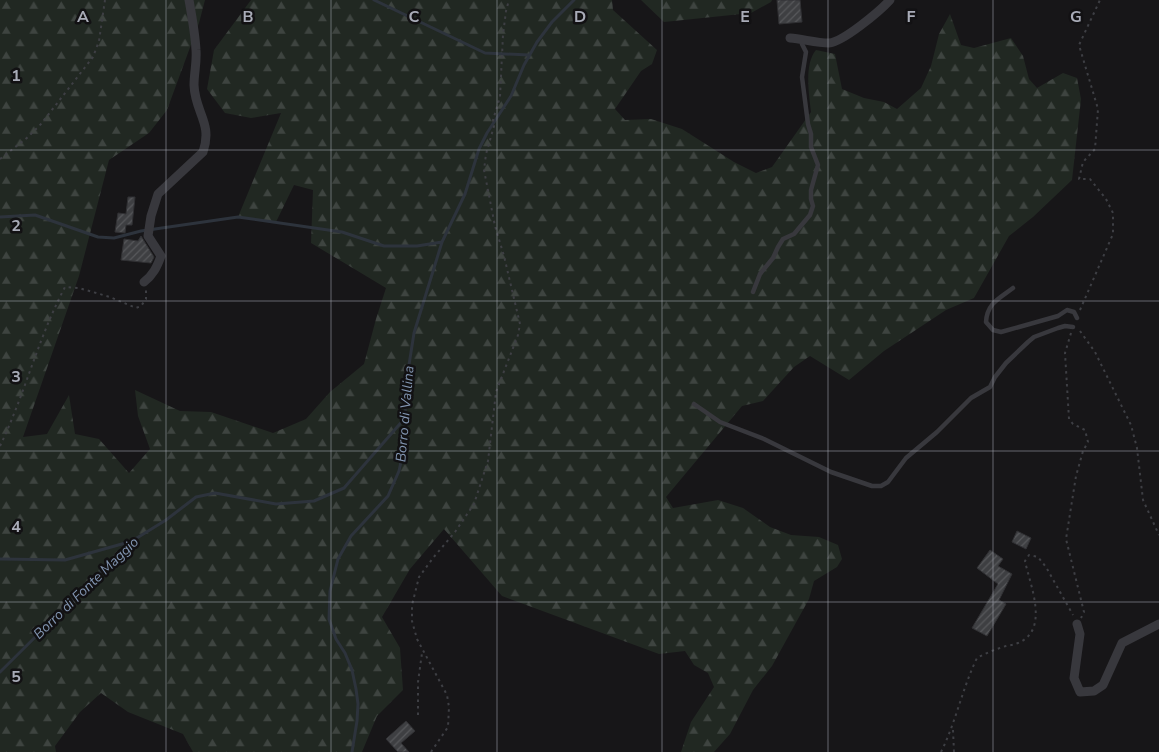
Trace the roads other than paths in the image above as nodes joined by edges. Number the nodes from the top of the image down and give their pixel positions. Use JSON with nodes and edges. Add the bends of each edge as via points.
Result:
{"nodes":[{"id":1,"x":189,"y":0,"type":"edge"},
{"id":2,"x":890,"y":0,"type":"edge"},
{"id":3,"x":790,"y":38,"type":"dead end"},
{"id":4,"x":804,"y":39,"type":"junction"},
{"id":5,"x":144,"y":282,"type":"road end"},
{"id":6,"x":1013,"y":288,"type":"dead end"},
{"id":7,"x":753,"y":292,"type":"dead end"},
{"id":8,"x":1077,"y":318,"type":"road end"},
{"id":9,"x":1073,"y":327,"type":"road end"},
{"id":10,"x":694,"y":404,"type":"dead end"},
{"id":11,"x":1077,"y":624,"type":"road end"},
{"id":12,"x":1159,"y":624,"type":"edge"}],
"edges":[{"from":1,"to":5,"type":"street","via":[[196,51],[194,85],[207,131],[206,143],[203,152],[158,194],[148,236],[161,256],[151,276]]},
{"from":2,"to":4,"type":"street","via":[[874,15],[832,43]]},
{"from":3,"to":4,"type":"street"},
{"from":4,"to":7,"type":"lane","via":[[802,44],[806,52],[802,77],[811,147],[818,165],[812,190],[813,206],[810,215],[794,234],[778,247],[760,274]]},
{"from":6,"to":8,"type":"lane","via":[[998,297],[987,314],[986,322],[993,330],[1001,332],[1058,316],[1067,310],[1074,312]]},
{"from":9,"to":10,"type":"lane","via":[[1065,326],[1034,337],[1006,363],[990,387],[971,398],[906,458],[888,482],[881,486],[831,472],[764,439],[720,422]]},
{"from":11,"to":12,"type":"street","via":[[1080,634],[1074,678],[1080,692],[1103,685],[1122,643]]}]}
